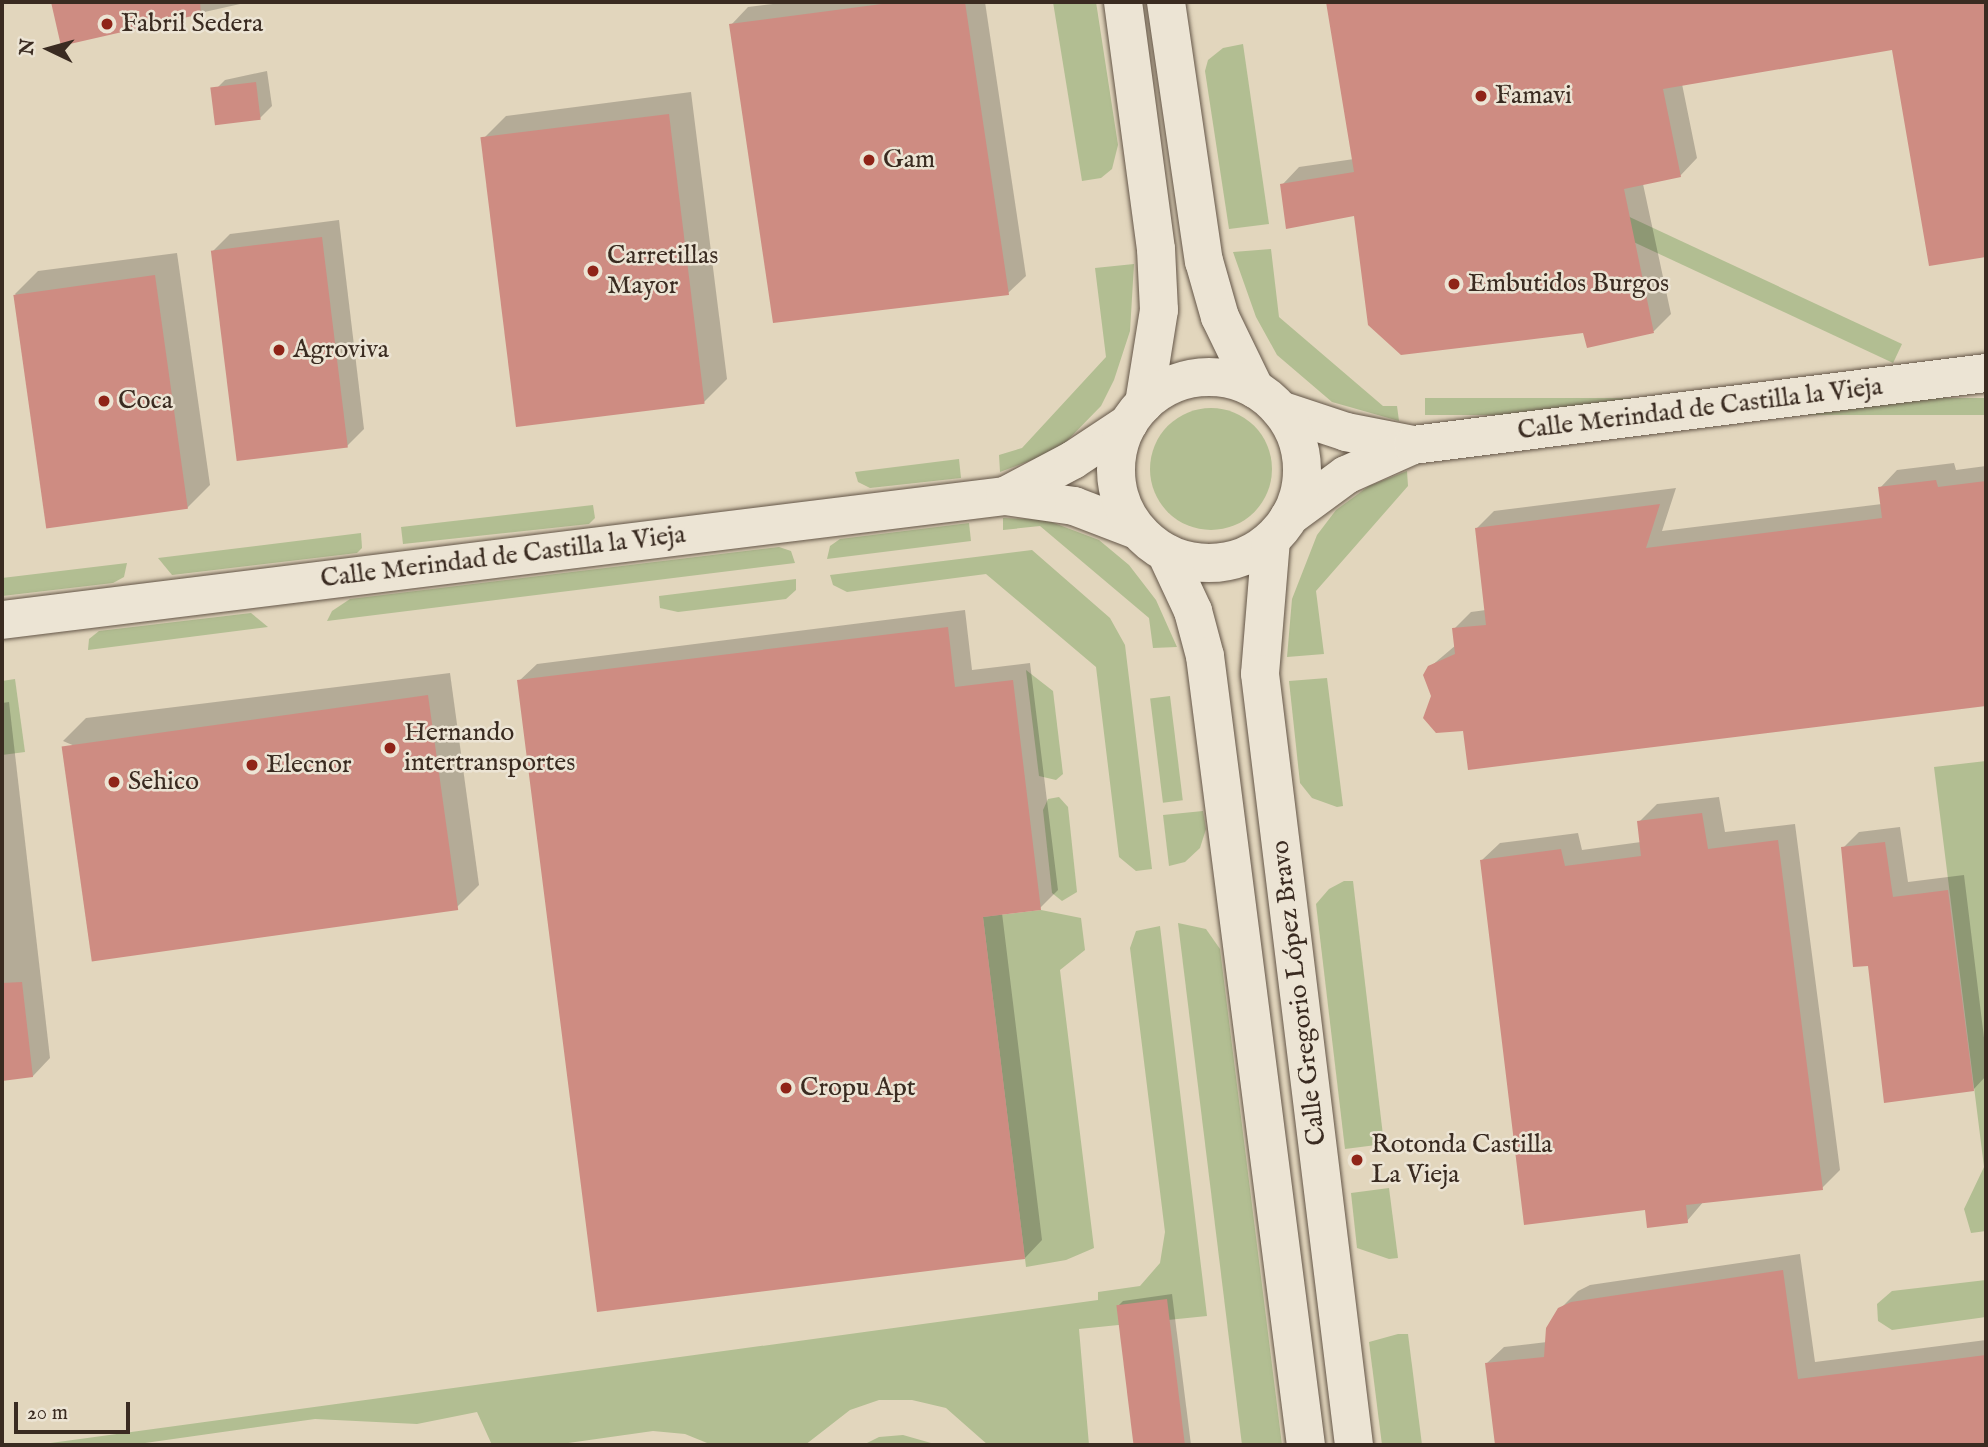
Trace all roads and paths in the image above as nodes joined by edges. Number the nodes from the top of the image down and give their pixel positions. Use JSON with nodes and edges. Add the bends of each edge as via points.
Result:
{"nodes":[{"id":1,"x":1123,"y":2,"type":"edge"},
{"id":2,"x":1166,"y":2,"type":"edge"},
{"id":3,"x":1986,"y":373,"type":"edge"},
{"id":4,"x":1268,"y":400,"type":"junction"},
{"id":5,"x":1136,"y":414,"type":"junction"},
{"id":6,"x":1413,"y":445,"type":"junction"},
{"id":7,"x":1005,"y":496,"type":"junction"},
{"id":8,"x":1280,"y":529,"type":"junction"},
{"id":9,"x":1151,"y":541,"type":"junction"},
{"id":10,"x":2,"y":621,"type":"edge"},
{"id":11,"x":1306,"y":1445,"type":"edge"},
{"id":12,"x":1354,"y":1445,"type":"edge"}],
"edges":[{"from":1,"to":5,"type":"main road","via":[[1156,248],[1158,310]]},
{"from":2,"to":4,"type":"main road","via":[[1204,261],[1224,327]]},
{"from":3,"to":6,"type":"main road","name":"Calle Merindad de Castilla la Vieja"},
{"from":4,"to":5,"type":"main road","via":[[1237,381],[1197,377],[1168,387]]},
{"from":4,"to":6,"type":"main road","name":"Calle Merindad de Castilla la Vieja","via":[[1346,432]]},
{"from":4,"to":8,"type":"main road","via":[[1300,451],[1302,474]]},
{"from":5,"to":7,"type":"main road","name":"Calle Merindad de Castilla la Vieja","via":[[1073,460]]},
{"from":5,"to":9,"type":"main road","via":[[1120,444],[1117,478],[1125,511]]},
{"from":6,"to":8,"type":"main road","name":"Calle Merindad de Castilla la Vieja","via":[[1346,475]]},
{"from":7,"to":9,"type":"main road","name":"Calle Merindad de Castilla la Vieja","via":[[1074,506]]},
{"from":7,"to":10,"type":"main road","name":"Calle Merindad de Castilla la Vieja"},
{"from":8,"to":9,"type":"main road","via":[[1256,551],[1220,563],[1183,560]]},
{"from":8,"to":12,"type":"main road","name":"Calle Gregorio López Bravo","via":[[1260,674]]},
{"from":9,"to":11,"type":"main road","name":"Calle Gregorio López Bravo","via":[[1193,611],[1205,656]]}]}
